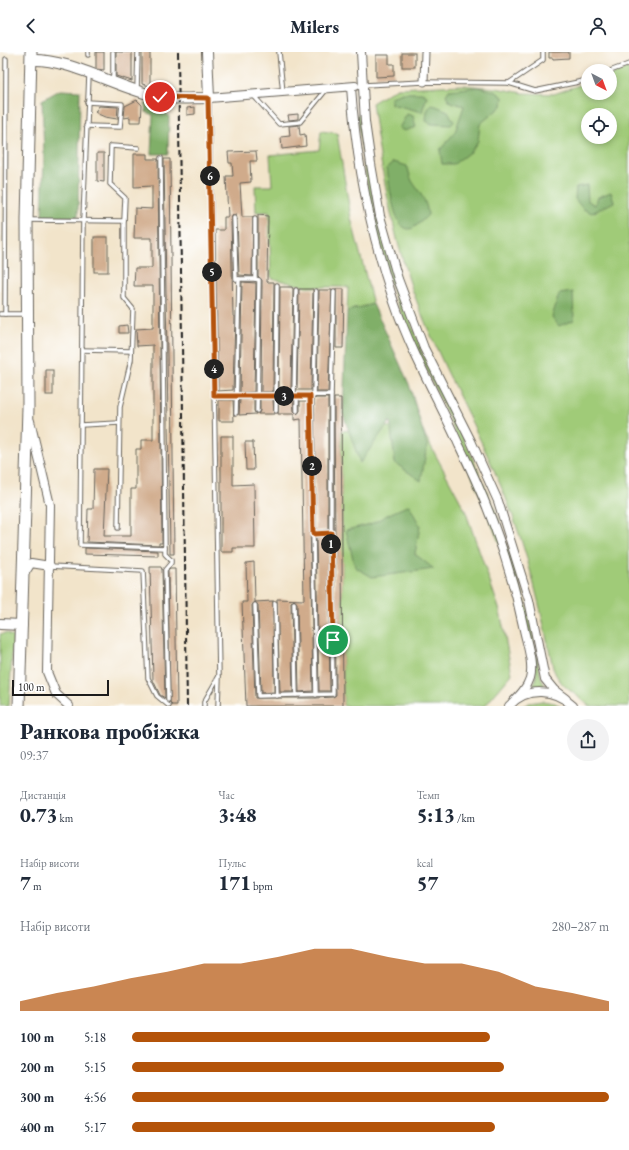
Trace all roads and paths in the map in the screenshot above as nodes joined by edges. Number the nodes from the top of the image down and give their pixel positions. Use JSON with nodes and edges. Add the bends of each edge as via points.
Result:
{"nodes":[{"id":1,"x":113,"y":52,"type":"edge"},
{"id":2,"x":138,"y":52,"type":"edge"},
{"id":3,"x":207,"y":52,"type":"edge"},
{"id":4,"x":279,"y":52,"type":"edge"},
{"id":5,"x":361,"y":52,"type":"edge"},
{"id":6,"x":425,"y":52,"type":"edge"},
{"id":7,"x":543,"y":52,"type":"edge"},
{"id":8,"x":31,"y":56,"type":"edge"},
{"id":9,"x":6,"y":59,"type":"dead end"},
{"id":10,"x":629,"y":64,"type":"edge"},
{"id":11,"x":617,"y":69,"type":"edge"},
{"id":12,"x":89,"y":74,"type":"junction"},
{"id":13,"x":581,"y":81,"type":"edge"},
{"id":14,"x":113,"y":82,"type":"junction"},
{"id":15,"x":424,"y":82,"type":"junction"},
{"id":16,"x":509,"y":83,"type":"junction"},
{"id":17,"x":362,"y":85,"type":"junction"},
{"id":18,"x":351,"y":87,"type":"junction"},
{"id":19,"x":137,"y":90,"type":"junction"},
{"id":20,"x":326,"y":90,"type":"junction"},
{"id":21,"x":5,"y":93,"type":"junction"},
{"id":22,"x":283,"y":93,"type":"junction"},
{"id":23,"x":0,"y":94,"type":"edge"},
{"id":24,"x":253,"y":95,"type":"junction"},
{"id":25,"x":208,"y":98,"type":"junction"},
{"id":26,"x":86,"y":102,"type":"junction"},
{"id":27,"x":86,"y":126,"type":"junction"},
{"id":28,"x":138,"y":148,"type":"dead end"},
{"id":29,"x":161,"y":158,"type":"dead end"},
{"id":30,"x":234,"y":218,"type":"dead end"},
{"id":31,"x":255,"y":219,"type":"dead end"},
{"id":32,"x":27,"y":220,"type":"junction"},
{"id":33,"x":83,"y":220,"type":"junction"},
{"id":34,"x":124,"y":220,"type":"junction"},
{"id":35,"x":239,"y":279,"type":"junction"},
{"id":36,"x":255,"y":279,"type":"junction"},
{"id":37,"x":277,"y":286,"type":"dead end"},
{"id":38,"x":296,"y":290,"type":"dead end"},
{"id":39,"x":316,"y":291,"type":"dead end"},
{"id":40,"x":334,"y":292,"type":"dead end"},
{"id":41,"x":2,"y":314,"type":"edge"},
{"id":42,"x":27,"y":314,"type":"junction"},
{"id":43,"x":82,"y":350,"type":"junction"},
{"id":44,"x":131,"y":351,"type":"junction"},
{"id":45,"x":331,"y":395,"type":"junction"},
{"id":46,"x":214,"y":396,"type":"junction"},
{"id":47,"x":236,"y":396,"type":"junction"},
{"id":48,"x":257,"y":396,"type":"junction"},
{"id":49,"x":276,"y":396,"type":"junction"},
{"id":50,"x":296,"y":396,"type":"junction"},
{"id":51,"x":312,"y":396,"type":"junction"},
{"id":52,"x":28,"y":408,"type":"junction"},
{"id":53,"x":297,"y":410,"type":"dead end"},
{"id":54,"x":256,"y":411,"type":"dead end"},
{"id":55,"x":276,"y":411,"type":"dead end"},
{"id":56,"x":236,"y":414,"type":"dead end"},
{"id":57,"x":119,"y":423,"type":"junction"},
{"id":58,"x":81,"y":425,"type":"junction"},
{"id":59,"x":118,"y":528,"type":"dead end"},
{"id":60,"x":331,"y":533,"type":"junction"},
{"id":61,"x":313,"y":534,"type":"junction"},
{"id":62,"x":165,"y":548,"type":"junction"},
{"id":63,"x":50,"y":566,"type":"junction"},
{"id":64,"x":24,"y":574,"type":"junction"},
{"id":65,"x":294,"y":602,"type":"dead end"},
{"id":66,"x":275,"y":603,"type":"dead end"},
{"id":67,"x":255,"y":605,"type":"dead end"},
{"id":68,"x":0,"y":624,"type":"edge"},
{"id":69,"x":22,"y":625,"type":"junction"},
{"id":70,"x":219,"y":676,"type":"junction"},
{"id":71,"x":296,"y":695,"type":"junction"},
{"id":72,"x":316,"y":695,"type":"junction"},
{"id":73,"x":278,"y":696,"type":"junction"},
{"id":74,"x":566,"y":699,"type":"junction"},
{"id":75,"x":168,"y":700,"type":"dead end"},
{"id":76,"x":511,"y":704,"type":"edge"},
{"id":77,"x":19,"y":706,"type":"edge"},
{"id":78,"x":69,"y":706,"type":"edge"},
{"id":79,"x":169,"y":706,"type":"edge"},
{"id":80,"x":204,"y":706,"type":"edge"},
{"id":81,"x":218,"y":706,"type":"edge"},
{"id":82,"x":573,"y":706,"type":"edge"}],
"edges":[{"from":1,"to":14,"type":"lane"},
{"from":2,"to":19,"type":"lane"},
{"from":3,"to":25,"type":"main road"},
{"from":4,"to":22,"type":"lane"},
{"from":5,"to":17,"type":"street"},
{"from":6,"to":15,"type":"street"},
{"from":7,"to":16,"type":"lane","via":[[543,60]]},
{"from":8,"to":12,"type":"main road"},
{"from":8,"to":32,"type":"main road"},
{"from":9,"to":21,"type":"lane"},
{"from":10,"to":11,"type":"lane"},
{"from":12,"to":14,"type":"main road"},
{"from":12,"to":26,"type":"lane"},
{"from":13,"to":16,"type":"lane","via":[[535,91]]},
{"from":14,"to":19,"type":"main road"},
{"from":15,"to":16,"type":"lane"},
{"from":15,"to":17,"type":"lane"},
{"from":17,"to":18,"type":"street"},
{"from":17,"to":74,"type":"street","via":[[377,198],[398,279],[424,348],[498,501],[529,600],[545,679]]},
{"from":18,"to":20,"type":"street"},
{"from":18,"to":76,"type":"street","via":[[354,130],[368,214],[383,271],[415,356],[459,443],[483,498],[515,592],[531,670],[528,684]]},
{"from":19,"to":25,"type":"main road","via":[[160,97]]},
{"from":20,"to":22,"type":"street"},
{"from":20,"to":24,"type":"lane","via":[[300,122],[279,124]]},
{"from":21,"to":23,"type":"lane"},
{"from":21,"to":41,"type":"lane"},
{"from":22,"to":24,"type":"street"},
{"from":24,"to":25,"type":"street"},
{"from":25,"to":46,"type":"lane"},
{"from":26,"to":27,"type":"lane"},
{"from":26,"to":27,"type":"lane","via":[[122,104],[120,127]]},
{"from":27,"to":33,"type":"lane"},
{"from":28,"to":34,"type":"lane","via":[[111,146],[110,184],[125,198]]},
{"from":29,"to":62,"type":"lane"},
{"from":30,"to":35,"type":"lane","via":[[236,279]]},
{"from":31,"to":36,"type":"lane"},
{"from":32,"to":33,"type":"lane"},
{"from":32,"to":42,"type":"main road"},
{"from":33,"to":34,"type":"lane"},
{"from":33,"to":43,"type":"lane"},
{"from":34,"to":44,"type":"lane","via":[[124,298],[132,309]]},
{"from":35,"to":36,"type":"lane"},
{"from":35,"to":47,"type":"lane"},
{"from":36,"to":48,"type":"lane","via":[[259,280]]},
{"from":37,"to":49,"type":"lane"},
{"from":38,"to":50,"type":"lane"},
{"from":39,"to":51,"type":"lane"},
{"from":40,"to":45,"type":"lane"},
{"from":41,"to":42,"type":"lane"},
{"from":42,"to":52,"type":"main road"},
{"from":43,"to":44,"type":"lane"},
{"from":43,"to":58,"type":"lane"},
{"from":44,"to":57,"type":"lane"},
{"from":45,"to":51,"type":"lane"},
{"from":45,"to":60,"type":"lane"},
{"from":46,"to":47,"type":"lane"},
{"from":46,"to":70,"type":"lane"},
{"from":47,"to":48,"type":"lane"},
{"from":47,"to":56,"type":"lane"},
{"from":48,"to":49,"type":"lane"},
{"from":48,"to":54,"type":"lane"},
{"from":49,"to":50,"type":"lane"},
{"from":49,"to":55,"type":"lane"},
{"from":50,"to":51,"type":"lane"},
{"from":50,"to":53,"type":"lane"},
{"from":51,"to":61,"type":"lane"},
{"from":52,"to":63,"type":"street","via":[[50,505]]},
{"from":52,"to":64,"type":"main road"},
{"from":57,"to":58,"type":"lane"},
{"from":57,"to":59,"type":"lane"},
{"from":58,"to":62,"type":"lane","via":[[80,545]]},
{"from":60,"to":61,"type":"lane"},
{"from":60,"to":72,"type":"lane","via":[[334,694]]},
{"from":61,"to":72,"type":"lane"},
{"from":62,"to":75,"type":"lane","via":[[165,554],[172,563],[165,570]]},
{"from":63,"to":64,"type":"street","via":[[31,563]]},
{"from":63,"to":78,"type":"street","via":[[47,672],[56,694]]},
{"from":63,"to":79,"type":"lane","via":[[143,571],[148,678],[157,696]]},
{"from":64,"to":69,"type":"main road"},
{"from":65,"to":71,"type":"lane"},
{"from":66,"to":73,"type":"lane"},
{"from":67,"to":73,"type":"lane","via":[[258,696]]},
{"from":68,"to":69,"type":"main road"},
{"from":69,"to":77,"type":"main road"},
{"from":70,"to":80,"type":"lane"},
{"from":70,"to":81,"type":"lane"},
{"from":71,"to":72,"type":"lane"},
{"from":71,"to":73,"type":"lane"},
{"from":74,"to":76,"type":"street","via":[[553,693],[539,692],[525,695]]},
{"from":74,"to":82,"type":"street"}]}
